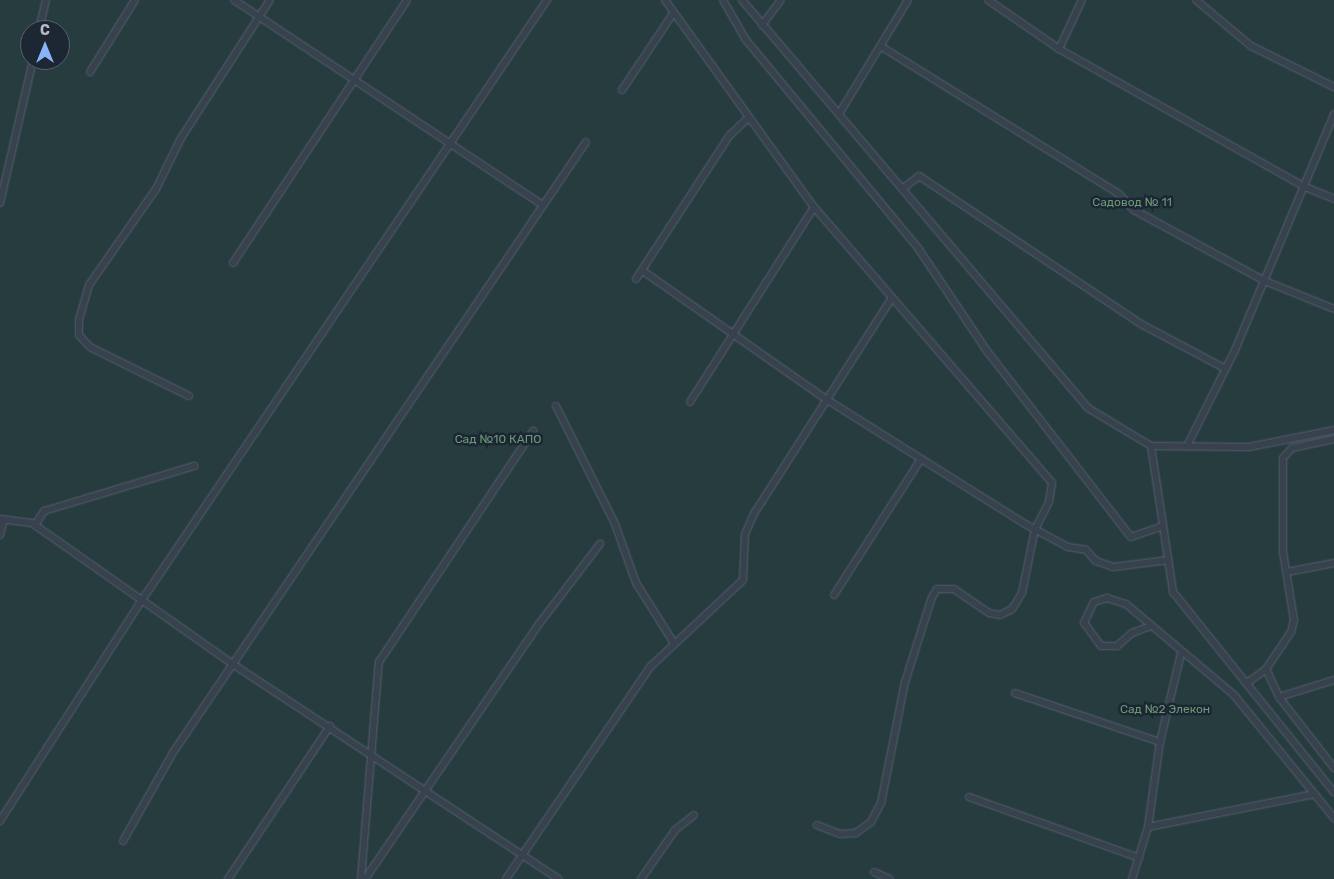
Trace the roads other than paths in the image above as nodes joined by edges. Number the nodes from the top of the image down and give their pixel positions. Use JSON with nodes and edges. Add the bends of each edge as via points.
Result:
{"nodes":[{"id":1,"x":46,"y":0,"type":"edge"},
{"id":2,"x":135,"y":0,"type":"edge"},
{"id":3,"x":234,"y":0,"type":"edge"},
{"id":4,"x":270,"y":0,"type":"edge"},
{"id":5,"x":407,"y":0,"type":"edge"},
{"id":6,"x":547,"y":0,"type":"edge"},
{"id":7,"x":664,"y":0,"type":"edge"},
{"id":8,"x":723,"y":0,"type":"edge"},
{"id":9,"x":742,"y":0,"type":"edge"},
{"id":10,"x":781,"y":0,"type":"edge"},
{"id":11,"x":908,"y":0,"type":"edge"},
{"id":12,"x":988,"y":0,"type":"edge"},
{"id":13,"x":1082,"y":0,"type":"edge"},
{"id":14,"x":1196,"y":0,"type":"edge"},
{"id":15,"x":672,"y":15,"type":"junction"},
{"id":16,"x":258,"y":16,"type":"junction"},
{"id":17,"x":42,"y":20,"type":"edge"},
{"id":18,"x":762,"y":25,"type":"junction"},
{"id":19,"x":882,"y":47,"type":"junction"},
{"id":20,"x":1059,"y":49,"type":"junction"},
{"id":21,"x":31,"y":70,"type":"edge"},
{"id":22,"x":90,"y":72,"type":"dead end"},
{"id":23,"x":353,"y":78,"type":"junction"},
{"id":24,"x":1334,"y":88,"type":"edge"},
{"id":25,"x":622,"y":90,"type":"dead end"},
{"id":26,"x":839,"y":114,"type":"junction"},
{"id":27,"x":1334,"y":114,"type":"edge"},
{"id":28,"x":748,"y":119,"type":"junction"},
{"id":29,"x":586,"y":142,"type":"dead end"},
{"id":30,"x":449,"y":145,"type":"junction"},
{"id":31,"x":1304,"y":186,"type":"junction"},
{"id":32,"x":902,"y":189,"type":"junction"},
{"id":33,"x":1334,"y":198,"type":"edge"},
{"id":34,"x":0,"y":203,"type":"edge"},
{"id":35,"x":542,"y":205,"type":"junction"},
{"id":36,"x":814,"y":208,"type":"junction"},
{"id":37,"x":233,"y":263,"type":"dead end"},
{"id":38,"x":643,"y":271,"type":"junction"},
{"id":39,"x":636,"y":279,"type":"dead end"},
{"id":40,"x":1265,"y":281,"type":"junction"},
{"id":41,"x":892,"y":298,"type":"junction"},
{"id":42,"x":1334,"y":309,"type":"edge"},
{"id":43,"x":736,"y":336,"type":"junction"},
{"id":44,"x":1226,"y":369,"type":"junction"},
{"id":45,"x":189,"y":396,"type":"dead end"},
{"id":46,"x":829,"y":401,"type":"junction"},
{"id":47,"x":690,"y":402,"type":"dead end"},
{"id":48,"x":556,"y":406,"type":"dead end"},
{"id":49,"x":1334,"y":430,"type":"edge"},
{"id":50,"x":532,"y":431,"type":"dead end"},
{"id":51,"x":1334,"y":439,"type":"edge"},
{"id":52,"x":1151,"y":446,"type":"junction"},
{"id":53,"x":1187,"y":446,"type":"junction"},
{"id":54,"x":921,"y":459,"type":"junction"},
{"id":55,"x":194,"y":466,"type":"dead end"},
{"id":56,"x":2,"y":519,"type":"edge"},
{"id":57,"x":35,"y":526,"type":"junction"},
{"id":58,"x":1163,"y":526,"type":"junction"},
{"id":59,"x":1035,"y":530,"type":"junction"},
{"id":60,"x":0,"y":535,"type":"edge"},
{"id":61,"x":600,"y":544,"type":"dead end"},
{"id":62,"x":1169,"y":560,"type":"junction"},
{"id":63,"x":1334,"y":563,"type":"edge"},
{"id":64,"x":1286,"y":572,"type":"junction"},
{"id":65,"x":834,"y":595,"type":"dead end"},
{"id":66,"x":142,"y":600,"type":"junction"},
{"id":67,"x":1151,"y":626,"type":"junction"},
{"id":68,"x":674,"y":643,"type":"junction"},
{"id":69,"x":1181,"y":653,"type":"junction"},
{"id":70,"x":234,"y":665,"type":"junction"},
{"id":71,"x":1266,"y":669,"type":"junction"},
{"id":72,"x":1334,"y":680,"type":"edge"},
{"id":73,"x":1247,"y":683,"type":"junction"},
{"id":74,"x":1015,"y":693,"type":"dead end"},
{"id":75,"x":1279,"y":696,"type":"junction"},
{"id":76,"x":330,"y":726,"type":"junction"},
{"id":77,"x":1160,"y":742,"type":"junction"},
{"id":78,"x":372,"y":752,"type":"junction"},
{"id":79,"x":1334,"y":768,"type":"edge"},
{"id":80,"x":427,"y":792,"type":"junction"},
{"id":81,"x":1334,"y":792,"type":"edge"},
{"id":82,"x":1315,"y":794,"type":"junction"},
{"id":83,"x":969,"y":796,"type":"dead end"},
{"id":84,"x":694,"y":815,"type":"dead end"},
{"id":85,"x":1334,"y":818,"type":"edge"},
{"id":86,"x":0,"y":821,"type":"edge"},
{"id":87,"x":817,"y":825,"type":"dead end"},
{"id":88,"x":1148,"y":828,"type":"junction"},
{"id":89,"x":123,"y":841,"type":"dead end"},
{"id":90,"x":521,"y":854,"type":"junction"},
{"id":91,"x":1139,"y":858,"type":"junction"},
{"id":92,"x":874,"y":872,"type":"dead end"},
{"id":93,"x":228,"y":879,"type":"edge"},
{"id":94,"x":361,"y":879,"type":"edge"},
{"id":95,"x":365,"y":879,"type":"edge"},
{"id":96,"x":506,"y":879,"type":"edge"},
{"id":97,"x":559,"y":879,"type":"edge"},
{"id":98,"x":641,"y":879,"type":"edge"},
{"id":99,"x":890,"y":879,"type":"edge"},
{"id":100,"x":1132,"y":879,"type":"edge"}],
"edges":[{"from":1,"to":17,"type":"lane"},
{"from":2,"to":22,"type":"lane"},
{"from":3,"to":16,"type":"lane"},
{"from":4,"to":16,"type":"lane"},
{"from":5,"to":23,"type":"lane"},
{"from":6,"to":30,"type":"lane"},
{"from":7,"to":15,"type":"lane"},
{"from":8,"to":58,"type":"lane","via":[[746,40],[918,248],[987,351],[1131,537]]},
{"from":9,"to":18,"type":"lane"},
{"from":10,"to":18,"type":"lane"},
{"from":11,"to":19,"type":"lane"},
{"from":12,"to":20,"type":"lane"},
{"from":13,"to":20,"type":"lane"},
{"from":14,"to":24,"type":"lane","via":[[1251,46]]},
{"from":15,"to":25,"type":"lane"},
{"from":15,"to":28,"type":"lane"},
{"from":16,"to":23,"type":"lane"},
{"from":16,"to":45,"type":"lane","via":[[181,138],[152,196],[89,285],[78,320],[79,335],[90,347]]},
{"from":18,"to":26,"type":"lane"},
{"from":19,"to":26,"type":"lane"},
{"from":19,"to":40,"type":"lane","via":[[1119,194],[1134,210]]},
{"from":20,"to":31,"type":"lane"},
{"from":21,"to":34,"type":"lane"},
{"from":23,"to":30,"type":"lane"},
{"from":23,"to":37,"type":"lane"},
{"from":26,"to":32,"type":"lane"},
{"from":27,"to":31,"type":"lane"},
{"from":28,"to":36,"type":"lane"},
{"from":28,"to":38,"type":"lane","via":[[730,135]]},
{"from":29,"to":35,"type":"lane"},
{"from":30,"to":35,"type":"lane"},
{"from":30,"to":66,"type":"lane"},
{"from":31,"to":33,"type":"lane"},
{"from":31,"to":40,"type":"lane"},
{"from":32,"to":44,"type":"lane","via":[[919,176],[1141,324]]},
{"from":32,"to":52,"type":"lane","via":[[1088,408]]},
{"from":35,"to":70,"type":"lane"},
{"from":36,"to":41,"type":"lane"},
{"from":36,"to":43,"type":"lane"},
{"from":38,"to":39,"type":"lane"},
{"from":38,"to":43,"type":"lane"},
{"from":40,"to":42,"type":"lane"},
{"from":40,"to":44,"type":"lane"},
{"from":41,"to":46,"type":"lane"},
{"from":41,"to":59,"type":"lane","via":[[1052,483],[1049,502]]},
{"from":43,"to":46,"type":"lane"},
{"from":43,"to":47,"type":"lane"},
{"from":44,"to":53,"type":"lane"},
{"from":46,"to":54,"type":"lane"},
{"from":46,"to":68,"type":"lane","via":[[755,512],[744,534],[743,580]]},
{"from":48,"to":68,"type":"lane","via":[[615,524],[636,582]]},
{"from":49,"to":53,"type":"lane","via":[[1249,447]]},
{"from":50,"to":78,"type":"lane","via":[[384,649],[379,662]]},
{"from":51,"to":64,"type":"lane","via":[[1292,448],[1283,458]]},
{"from":52,"to":53,"type":"lane"},
{"from":52,"to":58,"type":"lane"},
{"from":54,"to":59,"type":"lane"},
{"from":54,"to":65,"type":"lane"},
{"from":55,"to":57,"type":"lane","via":[[44,512]]},
{"from":56,"to":57,"type":"lane"},
{"from":56,"to":60,"type":"lane"},
{"from":57,"to":66,"type":"lane"},
{"from":58,"to":62,"type":"lane"},
{"from":59,"to":62,"type":"lane","via":[[1068,547],[1086,550],[1096,561],[1113,567]]},
{"from":59,"to":87,"type":"lane","via":[[1022,593],[1012,609],[1000,616],[989,613],[954,588],[937,589],[905,682],[874,816],[856,834],[840,834]]},
{"from":61,"to":80,"type":"lane","via":[[539,624]]},
{"from":62,"to":73,"type":"lane","via":[[1173,592]]},
{"from":63,"to":64,"type":"lane"},
{"from":64,"to":71,"type":"lane","via":[[1294,620],[1291,632]]},
{"from":66,"to":70,"type":"lane"},
{"from":66,"to":86,"type":"lane"},
{"from":67,"to":67,"type":"lane","via":[[1126,604],[1107,598],[1094,602],[1084,623],[1101,646],[1118,646],[1132,633]]},
{"from":67,"to":69,"type":"lane"},
{"from":68,"to":90,"type":"lane","via":[[650,667]]},
{"from":69,"to":77,"type":"lane"},
{"from":69,"to":82,"type":"lane","via":[[1205,667],[1234,695]]},
{"from":70,"to":76,"type":"lane"},
{"from":70,"to":89,"type":"lane","via":[[174,751]]},
{"from":71,"to":73,"type":"lane"},
{"from":71,"to":75,"type":"lane"},
{"from":72,"to":75,"type":"lane"},
{"from":73,"to":81,"type":"lane"},
{"from":74,"to":77,"type":"lane"},
{"from":75,"to":79,"type":"lane"},
{"from":76,"to":78,"type":"lane"},
{"from":76,"to":93,"type":"lane"},
{"from":77,"to":88,"type":"lane"},
{"from":78,"to":80,"type":"lane"},
{"from":78,"to":94,"type":"lane"},
{"from":80,"to":90,"type":"lane"},
{"from":80,"to":95,"type":"lane"},
{"from":82,"to":85,"type":"lane"},
{"from":82,"to":88,"type":"lane"},
{"from":83,"to":91,"type":"lane"},
{"from":84,"to":98,"type":"lane","via":[[675,830]]},
{"from":88,"to":91,"type":"lane"},
{"from":90,"to":96,"type":"lane"},
{"from":90,"to":97,"type":"lane"},
{"from":91,"to":100,"type":"lane"},
{"from":92,"to":99,"type":"lane"}]}
